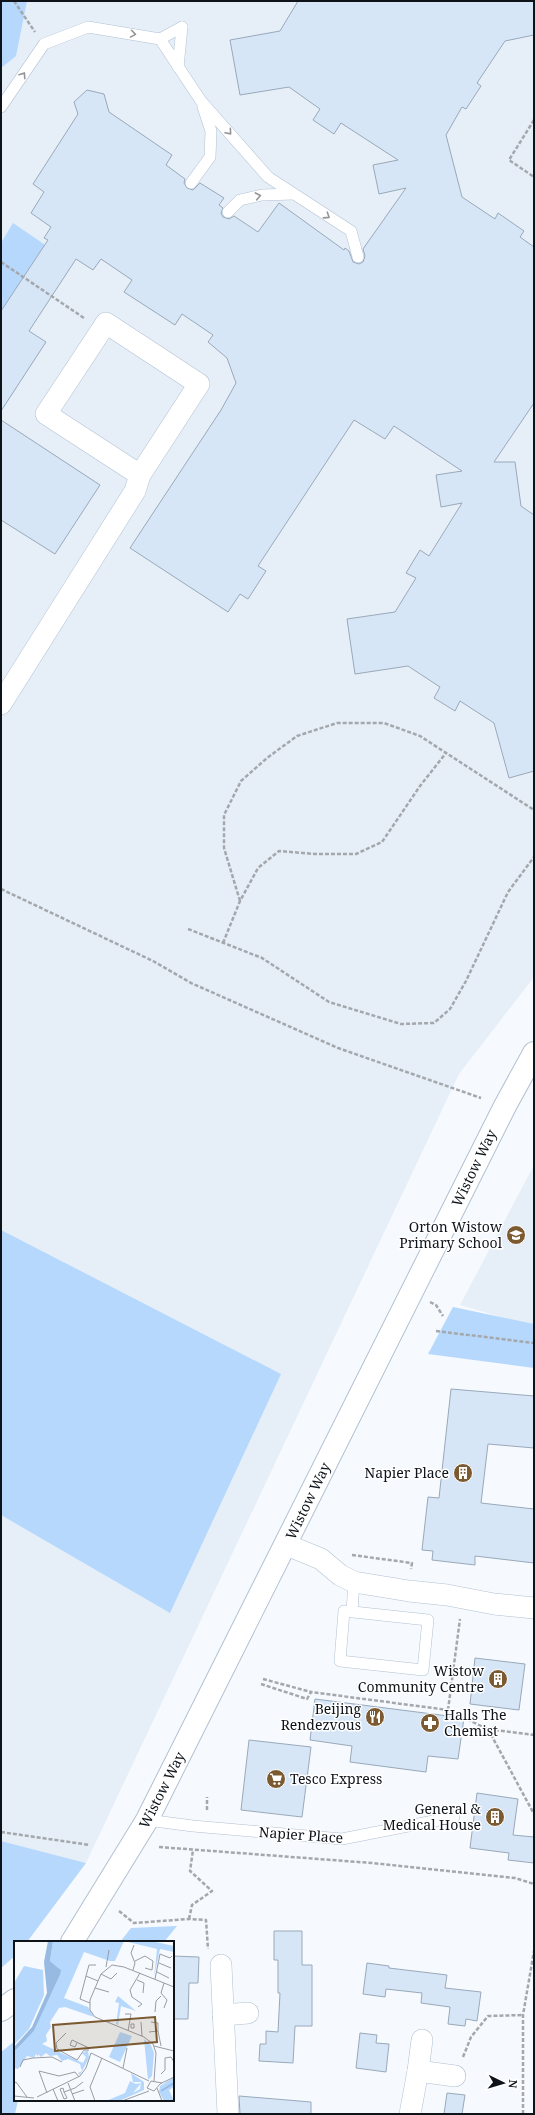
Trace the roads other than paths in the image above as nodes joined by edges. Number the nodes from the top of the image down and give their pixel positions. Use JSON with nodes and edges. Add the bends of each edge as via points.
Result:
{"nodes":[{"id":1,"x":160,"y":39,"type":"junction"},
{"id":2,"x":178,"y":67,"type":"junction"},
{"id":3,"x":201,"y":101,"type":"junction"},
{"id":4,"x":1,"y":107,"type":"edge"},
{"id":5,"x":191,"y":183,"type":"dead end"},
{"id":6,"x":293,"y":194,"type":"junction"},
{"id":7,"x":228,"y":212,"type":"dead end"},
{"id":8,"x":358,"y":257,"type":"dead end"},
{"id":9,"x":140,"y":475,"type":"junction"},
{"id":10,"x":1,"y":704,"type":"edge"},
{"id":11,"x":534,"y":1053,"type":"edge"},
{"id":12,"x":287,"y":1544,"type":"junction"},
{"id":13,"x":354,"y":1582,"type":"junction"},
{"id":14,"x":534,"y":1608,"type":"edge"},
{"id":15,"x":352,"y":1611,"type":"junction"},
{"id":16,"x":454,"y":1818,"type":"dead end"},
{"id":17,"x":148,"y":1820,"type":"junction"},
{"id":18,"x":73,"y":1941,"type":"edge"},
{"id":19,"x":221,"y":1965,"type":"road end"},
{"id":20,"x":14,"y":2001,"type":"edge"},
{"id":21,"x":1,"y":2010,"type":"edge"},
{"id":22,"x":248,"y":2013,"type":"dead end"},
{"id":23,"x":223,"y":2015,"type":"junction"},
{"id":24,"x":422,"y":2040,"type":"dead end"},
{"id":25,"x":418,"y":2071,"type":"junction"},
{"id":26,"x":455,"y":2076,"type":"road end"},
{"id":27,"x":228,"y":2114,"type":"edge"},
{"id":28,"x":410,"y":2114,"type":"edge"}],
"edges":[{"from":1,"to":2,"type":"lane"},
{"from":1,"to":2,"type":"lane","via":[[182,27]]},
{"from":4,"to":1,"type":"lane","one_way":true,"via":[[44,44],[88,27]]},
{"from":2,"to":3,"type":"lane"},
{"from":3,"to":5,"type":"lane","via":[[211,131],[210,157]]},
{"from":3,"to":6,"type":"lane","one_way":true,"via":[[268,177]]},
{"from":7,"to":6,"type":"lane","one_way":true,"via":[[240,200],[262,195]]},
{"from":6,"to":8,"type":"lane","one_way":true,"via":[[351,231]]},
{"from":9,"to":9,"type":"street","via":[[46,414],[106,323],[199,384]]},
{"from":9,"to":10,"type":"street","via":[[135,492]]},
{"from":11,"to":12,"type":"street","name":"Wistow Way","via":[[505,1106]]},
{"from":12,"to":13,"type":"street","via":[[321,1559],[340,1576]]},
{"from":12,"to":17,"type":"street","name":"Wistow Way"},
{"from":13,"to":14,"type":"street"},
{"from":13,"to":15,"type":"lane"},
{"from":15,"to":15,"type":"lane","via":[[428,1620],[423,1670],[340,1662],[344,1611]]},
{"from":16,"to":17,"type":"lane","name":"Napier Place","via":[[342,1839]]},
{"from":17,"to":18,"type":"street","name":"Wistow Way"},
{"from":19,"to":23,"type":"street"},
{"from":20,"to":21,"type":"street"},
{"from":22,"to":23,"type":"street"},
{"from":23,"to":27,"type":"street"},
{"from":24,"to":25,"type":"street"},
{"from":25,"to":26,"type":"street"},
{"from":25,"to":28,"type":"street"}]}
